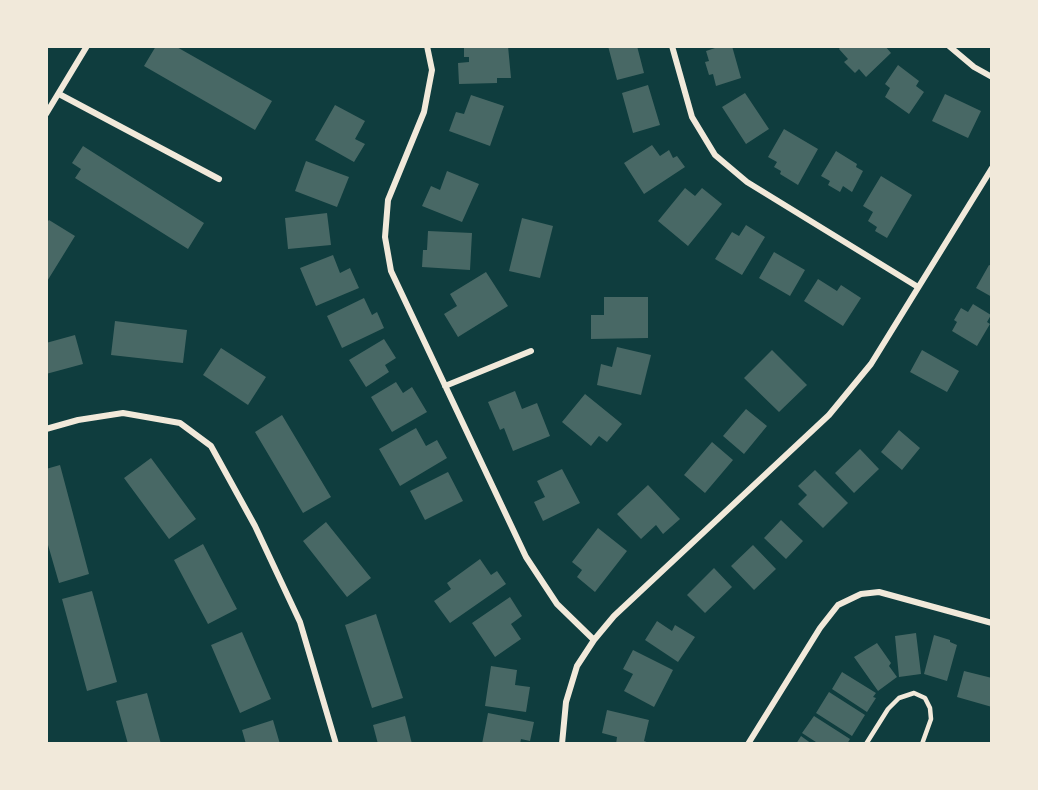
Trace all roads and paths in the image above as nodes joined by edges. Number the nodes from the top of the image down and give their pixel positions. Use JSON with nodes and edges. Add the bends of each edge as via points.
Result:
{"nodes":[{"id":1,"x":87,"y":46,"type":"edge"},
{"id":2,"x":427,"y":46,"type":"edge"},
{"id":3,"x":672,"y":46,"type":"edge"},
{"id":4,"x":949,"y":46,"type":"edge"},
{"id":5,"x":992,"y":77,"type":"edge"},
{"id":6,"x":59,"y":94,"type":"junction"},
{"id":7,"x":46,"y":114,"type":"edge"},
{"id":8,"x":992,"y":168,"type":"edge"},
{"id":9,"x":219,"y":179,"type":"dead end"},
{"id":10,"x":918,"y":287,"type":"junction"},
{"id":11,"x":531,"y":351,"type":"dead end"},
{"id":12,"x":445,"y":387,"type":"junction"},
{"id":13,"x":46,"y":429,"type":"edge"},
{"id":14,"x":992,"y":623,"type":"edge"},
{"id":15,"x":594,"y":640,"type":"junction"},
{"id":16,"x":336,"y":744,"type":"edge"},
{"id":17,"x":562,"y":744,"type":"edge"},
{"id":18,"x":748,"y":744,"type":"edge"},
{"id":19,"x":866,"y":744,"type":"edge"},
{"id":20,"x":922,"y":744,"type":"edge"}],
"edges":[{"from":1,"to":6,"type":"street"},
{"from":2,"to":12,"type":"street","via":[[432,70],[424,112],[388,200],[385,237],[391,271]]},
{"from":3,"to":10,"type":"street","via":[[692,117],[715,155],[747,182]]},
{"from":4,"to":5,"type":"street"},
{"from":6,"to":7,"type":"street"},
{"from":6,"to":9,"type":"street"},
{"from":8,"to":10,"type":"street"},
{"from":10,"to":15,"type":"street","via":[[871,363],[829,415],[614,616]]},
{"from":11,"to":12,"type":"street"},
{"from":12,"to":15,"type":"street","via":[[526,557],[557,604]]},
{"from":13,"to":16,"type":"street","via":[[123,412],[180,423],[211,446],[300,621]]},
{"from":14,"to":18,"type":"street","via":[[879,592],[861,594],[838,605]]},
{"from":15,"to":17,"type":"street","via":[[577,666],[566,702]]},
{"from":19,"to":20,"type":"lane","via":[[888,709],[899,698],[914,693],[926,698],[930,708],[931,719]]}]}
